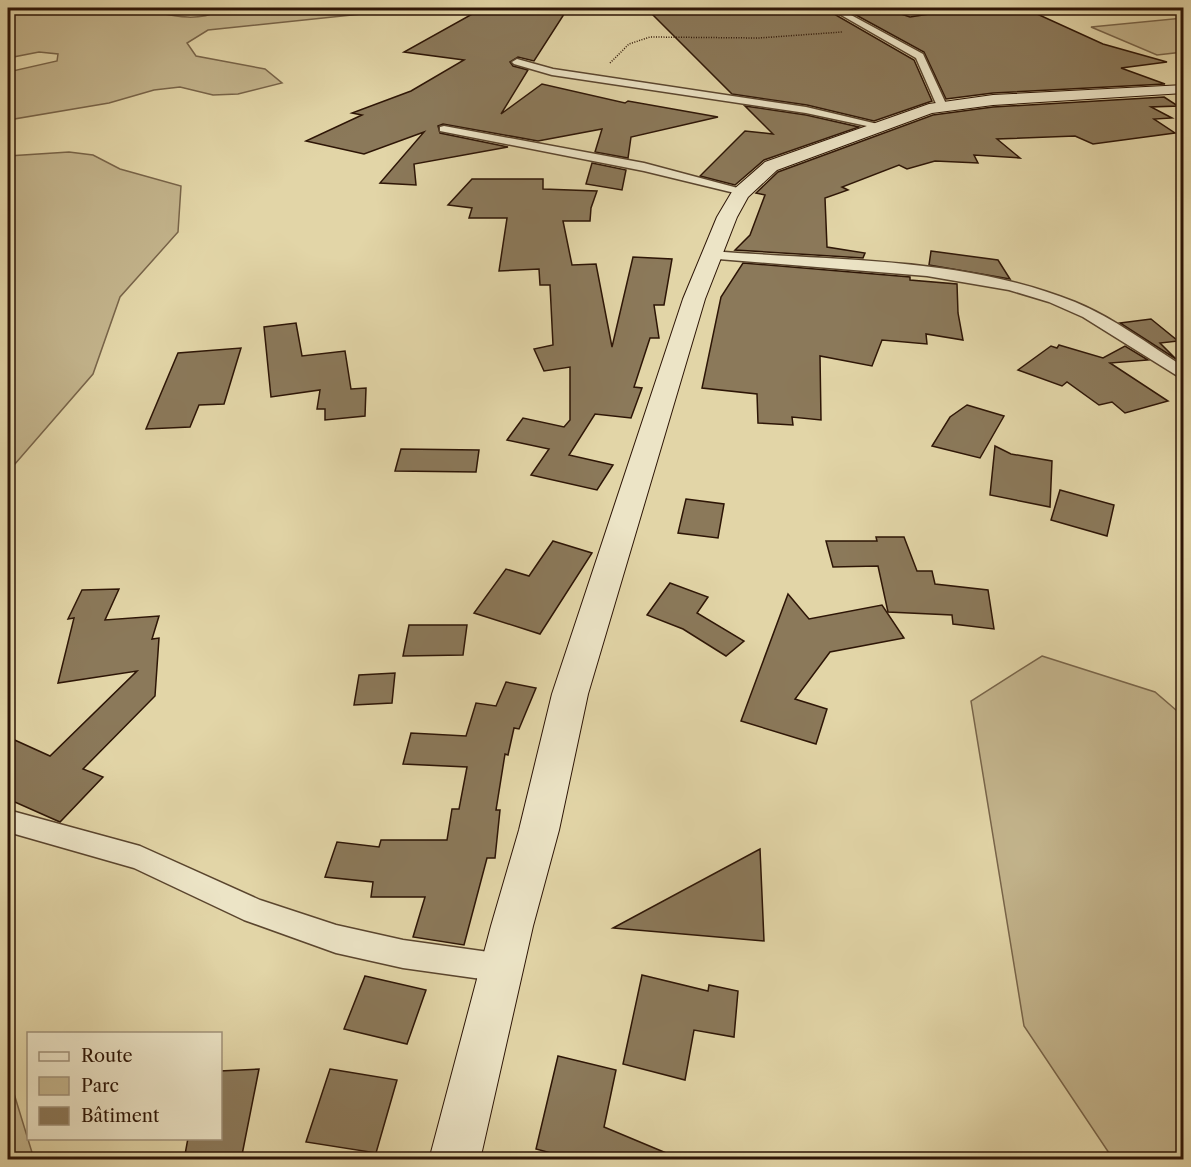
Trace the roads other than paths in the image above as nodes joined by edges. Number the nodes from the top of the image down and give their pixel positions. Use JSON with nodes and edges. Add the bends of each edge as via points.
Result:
{"nodes":[{"id":1,"x":832,"y":8,"type":"edge"},
{"id":2,"x":517,"y":62,"type":"dead end"},
{"id":3,"x":1184,"y":89,"type":"edge"},
{"id":4,"x":942,"y":106,"type":"junction"},
{"id":5,"x":881,"y":126,"type":"junction"},
{"id":6,"x":444,"y":129,"type":"dead end"},
{"id":7,"x":743,"y":190,"type":"junction"},
{"id":8,"x":711,"y":255,"type":"junction"},
{"id":9,"x":1184,"y":375,"type":"edge"},
{"id":10,"x":8,"y":821,"type":"edge"},
{"id":11,"x":503,"y":968,"type":"junction"},
{"id":12,"x":454,"y":1160,"type":"edge"}],
"edges":[{"from":1,"to":4,"type":"street","via":[[920,56]]},
{"from":2,"to":5,"type":"street"},
{"from":3,"to":4,"type":"street","via":[[1062,94]]},
{"from":4,"to":5,"type":"street"},
{"from":5,"to":7,"type":"street","via":[[771,166]]},
{"from":6,"to":7,"type":"street"},
{"from":7,"to":8,"type":"street"},
{"from":8,"to":9,"type":"street","via":[[895,267],[1022,290],[1083,311]]},
{"from":8,"to":11,"type":"street","via":[[570,694]]},
{"from":10,"to":11,"type":"street","via":[[140,858],[254,911],[336,939],[403,954]]},
{"from":11,"to":12,"type":"street"}]}
